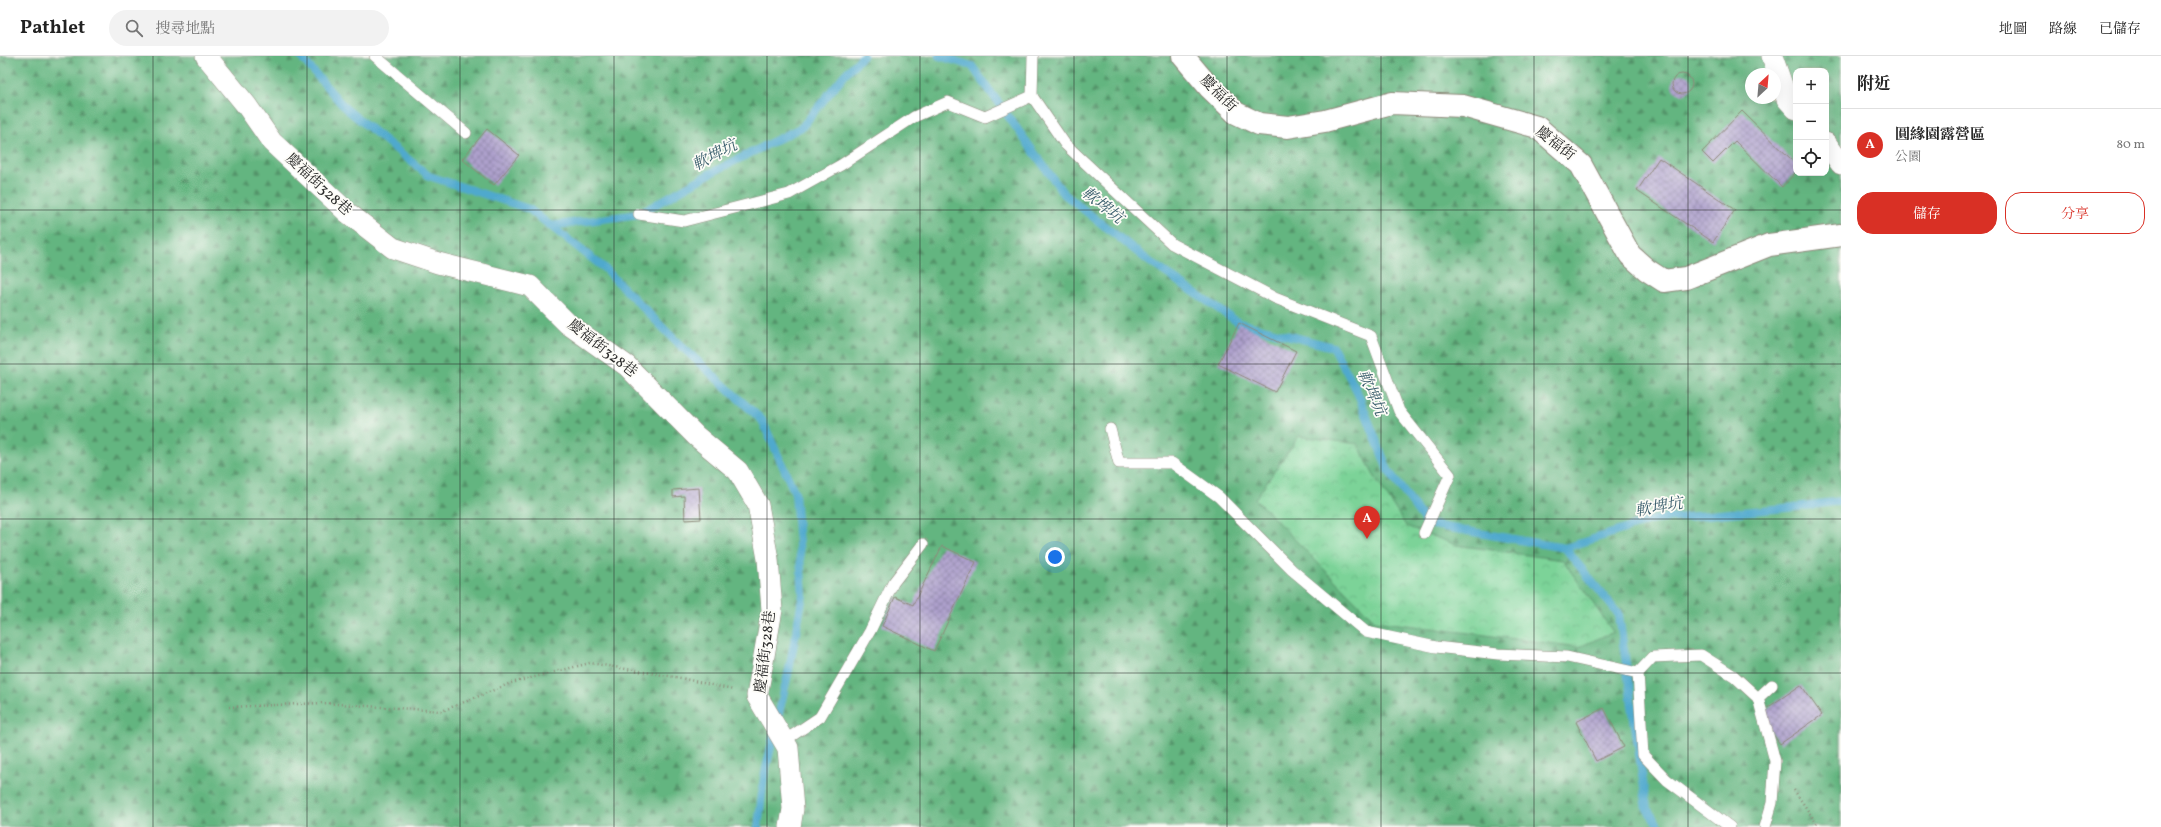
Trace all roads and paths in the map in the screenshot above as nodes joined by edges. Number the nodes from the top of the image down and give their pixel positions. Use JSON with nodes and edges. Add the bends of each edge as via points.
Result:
{"nodes":[{"id":1,"x":206,"y":56,"type":"edge"},
{"id":2,"x":375,"y":56,"type":"edge"},
{"id":3,"x":1033,"y":56,"type":"edge"},
{"id":4,"x":1183,"y":56,"type":"edge"},
{"id":5,"x":1772,"y":56,"type":"edge"},
{"id":6,"x":1032,"y":96,"type":"junction"},
{"id":7,"x":1793,"y":105,"type":"edge"},
{"id":8,"x":466,"y":133,"type":"dead end"},
{"id":9,"x":1829,"y":147,"type":"edge"},
{"id":10,"x":1841,"y":164,"type":"edge"},
{"id":11,"x":639,"y":214,"type":"dead end"},
{"id":12,"x":1841,"y":234,"type":"edge"},
{"id":13,"x":1110,"y":429,"type":"dead end"},
{"id":14,"x":1424,"y":533,"type":"dead end"},
{"id":15,"x":923,"y":544,"type":"dead end"},
{"id":16,"x":1638,"y":673,"type":"junction"},
{"id":17,"x":1772,"y":685,"type":"dead end"},
{"id":18,"x":1758,"y":698,"type":"junction"},
{"id":19,"x":762,"y":704,"type":"junction"},
{"id":20,"x":229,"y":708,"type":"dead end"},
{"id":21,"x":784,"y":741,"type":"junction"},
{"id":22,"x":1775,"y":761,"type":"junction"},
{"id":23,"x":790,"y":827,"type":"edge"},
{"id":24,"x":1730,"y":827,"type":"edge"},
{"id":25,"x":1765,"y":827,"type":"edge"},
{"id":26,"x":1819,"y":827,"type":"edge"}],
"edges":[{"from":1,"to":19,"type":"street","name":"慶福街328巷","via":[[247,106],[272,142],[353,217],[393,248],[438,263],[530,286],[568,324],[627,366],[696,436],[738,471],[758,505],[768,558],[772,610]]},
{"from":2,"to":8,"type":"lane"},
{"from":3,"to":6,"type":"lane"},
{"from":4,"to":12,"type":"street","name":"慶福街","via":[[1209,87],[1236,113],[1259,124],[1288,127],[1325,122],[1392,103],[1463,106],[1537,127],[1581,165],[1630,255],[1664,281],[1686,278],[1769,245]]},
{"from":5,"to":7,"type":"street","via":[[1788,99]]},
{"from":6,"to":11,"type":"lane","via":[[985,117],[948,102],[914,117],[841,165],[789,194],[684,221]]},
{"from":6,"to":14,"type":"lane","via":[[1066,144],[1172,244],[1275,298],[1371,336],[1399,411],[1450,475]]},
{"from":9,"to":10,"type":"street"},
{"from":13,"to":16,"type":"lane","via":[[1119,463],[1172,463],[1219,497],[1292,570],[1366,632],[1436,647],[1498,654],[1568,657]]},
{"from":15,"to":21,"type":"lane","via":[[893,583],[870,631],[820,717]]},
{"from":16,"to":18,"type":"lane","via":[[1653,657],[1702,655],[1734,676]]},
{"from":16,"to":24,"type":"lane","via":[[1643,755],[1667,780]]},
{"from":17,"to":18,"type":"lane"},
{"from":18,"to":22,"type":"lane"},
{"from":19,"to":20,"type":"path","via":[[681,678],[590,662],[511,683],[442,711],[322,703]]},
{"from":19,"to":21,"type":"street","name":"慶福街328巷"},
{"from":21,"to":23,"type":"street","name":"慶福街328巷","via":[[788,748],[793,809]]},
{"from":22,"to":25,"type":"lane","via":[[1772,803]]},
{"from":22,"to":26,"type":"path"}]}
